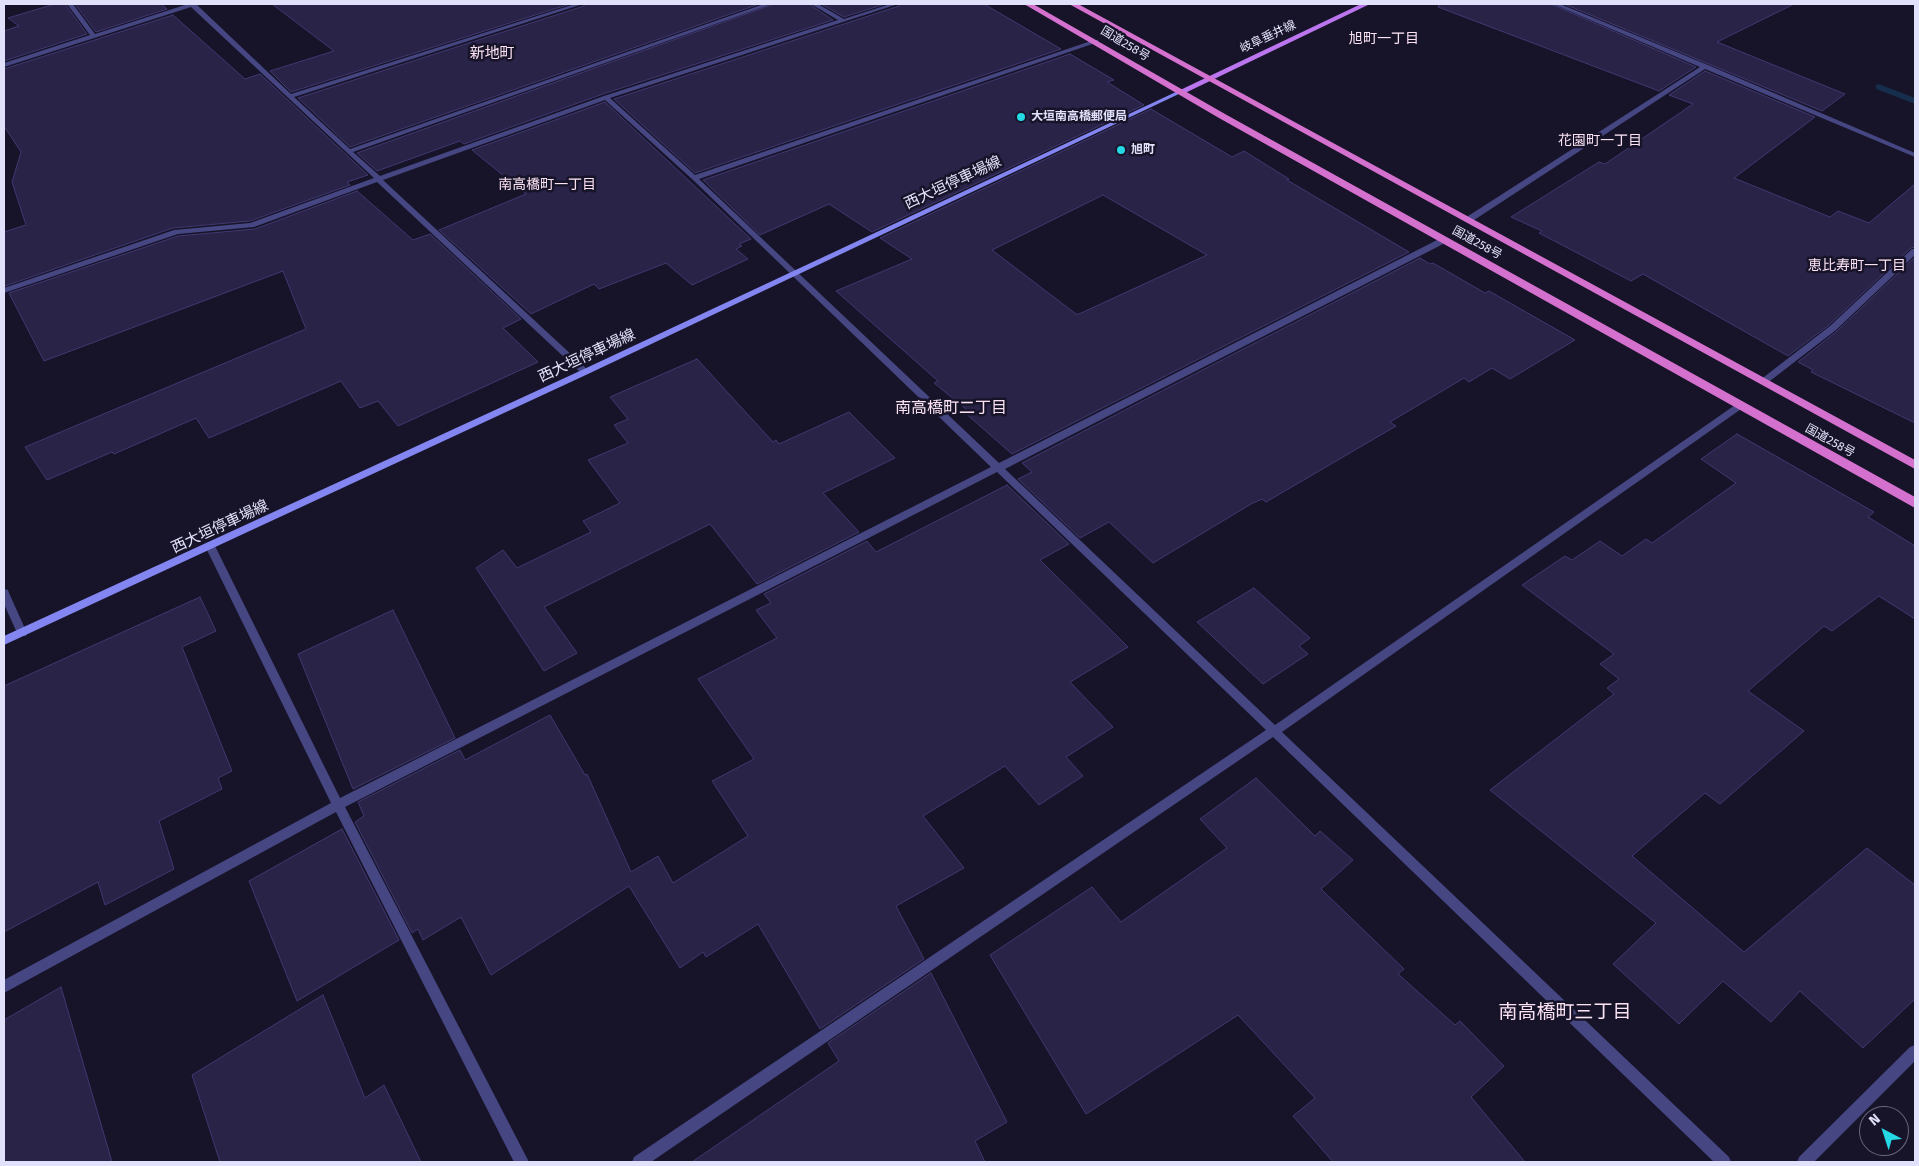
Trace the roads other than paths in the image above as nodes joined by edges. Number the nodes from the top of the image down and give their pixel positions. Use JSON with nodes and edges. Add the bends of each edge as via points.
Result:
{"nodes":[{"id":1,"x":70,"y":4,"type":"edge"},
{"id":2,"x":192,"y":4,"type":"edge"},
{"id":3,"x":580,"y":4,"type":"edge"},
{"id":4,"x":769,"y":4,"type":"edge"},
{"id":5,"x":814,"y":4,"type":"edge"},
{"id":6,"x":895,"y":4,"type":"edge"},
{"id":7,"x":1028,"y":4,"type":"edge"},
{"id":8,"x":1073,"y":4,"type":"edge"},
{"id":9,"x":1366,"y":4,"type":"edge"},
{"id":10,"x":1556,"y":4,"type":"edge"},
{"id":11,"x":842,"y":20,"type":"junction"},
{"id":12,"x":94,"y":36,"type":"junction"},
{"id":13,"x":1096,"y":42,"type":"junction"},
{"id":14,"x":4,"y":65,"type":"edge"},
{"id":15,"x":1706,"y":66,"type":"junction"},
{"id":16,"x":1208,"y":78,"type":"junction"},
{"id":17,"x":1180,"y":92,"type":"junction"},
{"id":18,"x":291,"y":96,"type":"junction"},
{"id":19,"x":606,"y":97,"type":"junction"},
{"id":20,"x":350,"y":151,"type":"junction"},
{"id":21,"x":1915,"y":155,"type":"edge"},
{"id":22,"x":694,"y":178,"type":"junction"},
{"id":23,"x":380,"y":179,"type":"junction"},
{"id":24,"x":1468,"y":220,"type":"junction"},
{"id":25,"x":1444,"y":240,"type":"junction"},
{"id":26,"x":1915,"y":251,"type":"edge"},
{"id":27,"x":792,"y":273,"type":"junction"},
{"id":28,"x":4,"y":291,"type":"edge"},
{"id":29,"x":585,"y":372,"type":"junction"},
{"id":30,"x":1763,"y":382,"type":"junction"},
{"id":31,"x":1741,"y":405,"type":"junction"},
{"id":32,"x":1915,"y":465,"type":"edge"},
{"id":33,"x":996,"y":468,"type":"junction"},
{"id":34,"x":1915,"y":502,"type":"edge"},
{"id":35,"x":210,"y":546,"type":"junction"},
{"id":36,"x":4,"y":593,"type":"edge"},
{"id":37,"x":22,"y":633,"type":"junction"},
{"id":38,"x":4,"y":641,"type":"edge"},
{"id":39,"x":1274,"y":731,"type":"junction"},
{"id":40,"x":338,"y":805,"type":"junction"},
{"id":41,"x":4,"y":987,"type":"edge"},
{"id":42,"x":1915,"y":1052,"type":"edge"},
{"id":43,"x":522,"y":1162,"type":"edge"},
{"id":44,"x":639,"y":1162,"type":"edge"},
{"id":45,"x":1724,"y":1162,"type":"edge"},
{"id":46,"x":1804,"y":1162,"type":"edge"}],
"edges":[{"from":1,"to":12,"type":"street"},
{"from":2,"to":12,"type":"street"},
{"from":2,"to":18,"type":"street"},
{"from":3,"to":18,"type":"street"},
{"from":4,"to":20,"type":"street"},
{"from":5,"to":11,"type":"street"},
{"from":6,"to":11,"type":"street"},
{"from":7,"to":13,"type":"highway","name":"国道258号"},
{"from":8,"to":16,"type":"highway","name":"国道258号"},
{"from":9,"to":16,"type":"main road","name":"岐阜垂井線"},
{"from":10,"to":15,"type":"street"},
{"from":11,"to":19,"type":"street"},
{"from":12,"to":14,"type":"street"},
{"from":13,"to":17,"type":"highway","name":"国道258号"},
{"from":13,"to":22,"type":"street"},
{"from":15,"to":21,"type":"street"},
{"from":15,"to":24,"type":"street"},
{"from":16,"to":17,"type":"main road","name":"岐阜垂井線"},
{"from":16,"to":24,"type":"highway","name":"国道258号"},
{"from":17,"to":25,"type":"highway","name":"国道258号"},
{"from":17,"to":27,"type":"main road","name":"西大垣停車場線"},
{"from":18,"to":20,"type":"street"},
{"from":19,"to":22,"type":"street"},
{"from":19,"to":23,"type":"street"},
{"from":20,"to":23,"type":"street"},
{"from":22,"to":27,"type":"street"},
{"from":23,"to":28,"type":"street","via":[[251,225],[177,232]]},
{"from":23,"to":29,"type":"street"},
{"from":24,"to":30,"type":"highway","name":"国道258号"},
{"from":25,"to":31,"type":"highway","name":"国道258号"},
{"from":25,"to":33,"type":"street"},
{"from":26,"to":30,"type":"street","via":[[1833,328]]},
{"from":27,"to":29,"type":"main road","name":"西大垣停車場線"},
{"from":27,"to":33,"type":"street"},
{"from":29,"to":35,"type":"main road","name":"西大垣停車場線"},
{"from":30,"to":32,"type":"highway","name":"国道258号"},
{"from":31,"to":34,"type":"highway","name":"国道258号"},
{"from":31,"to":39,"type":"street"},
{"from":33,"to":39,"type":"street"},
{"from":33,"to":40,"type":"street"},
{"from":35,"to":37,"type":"main road","name":"西大垣停車場線"},
{"from":35,"to":40,"type":"street"},
{"from":36,"to":37,"type":"street"},
{"from":37,"to":38,"type":"main road","name":"西大垣停車場線"},
{"from":39,"to":44,"type":"street"},
{"from":39,"to":45,"type":"street"},
{"from":40,"to":41,"type":"street"},
{"from":40,"to":43,"type":"street"},
{"from":42,"to":46,"type":"street"}]}
